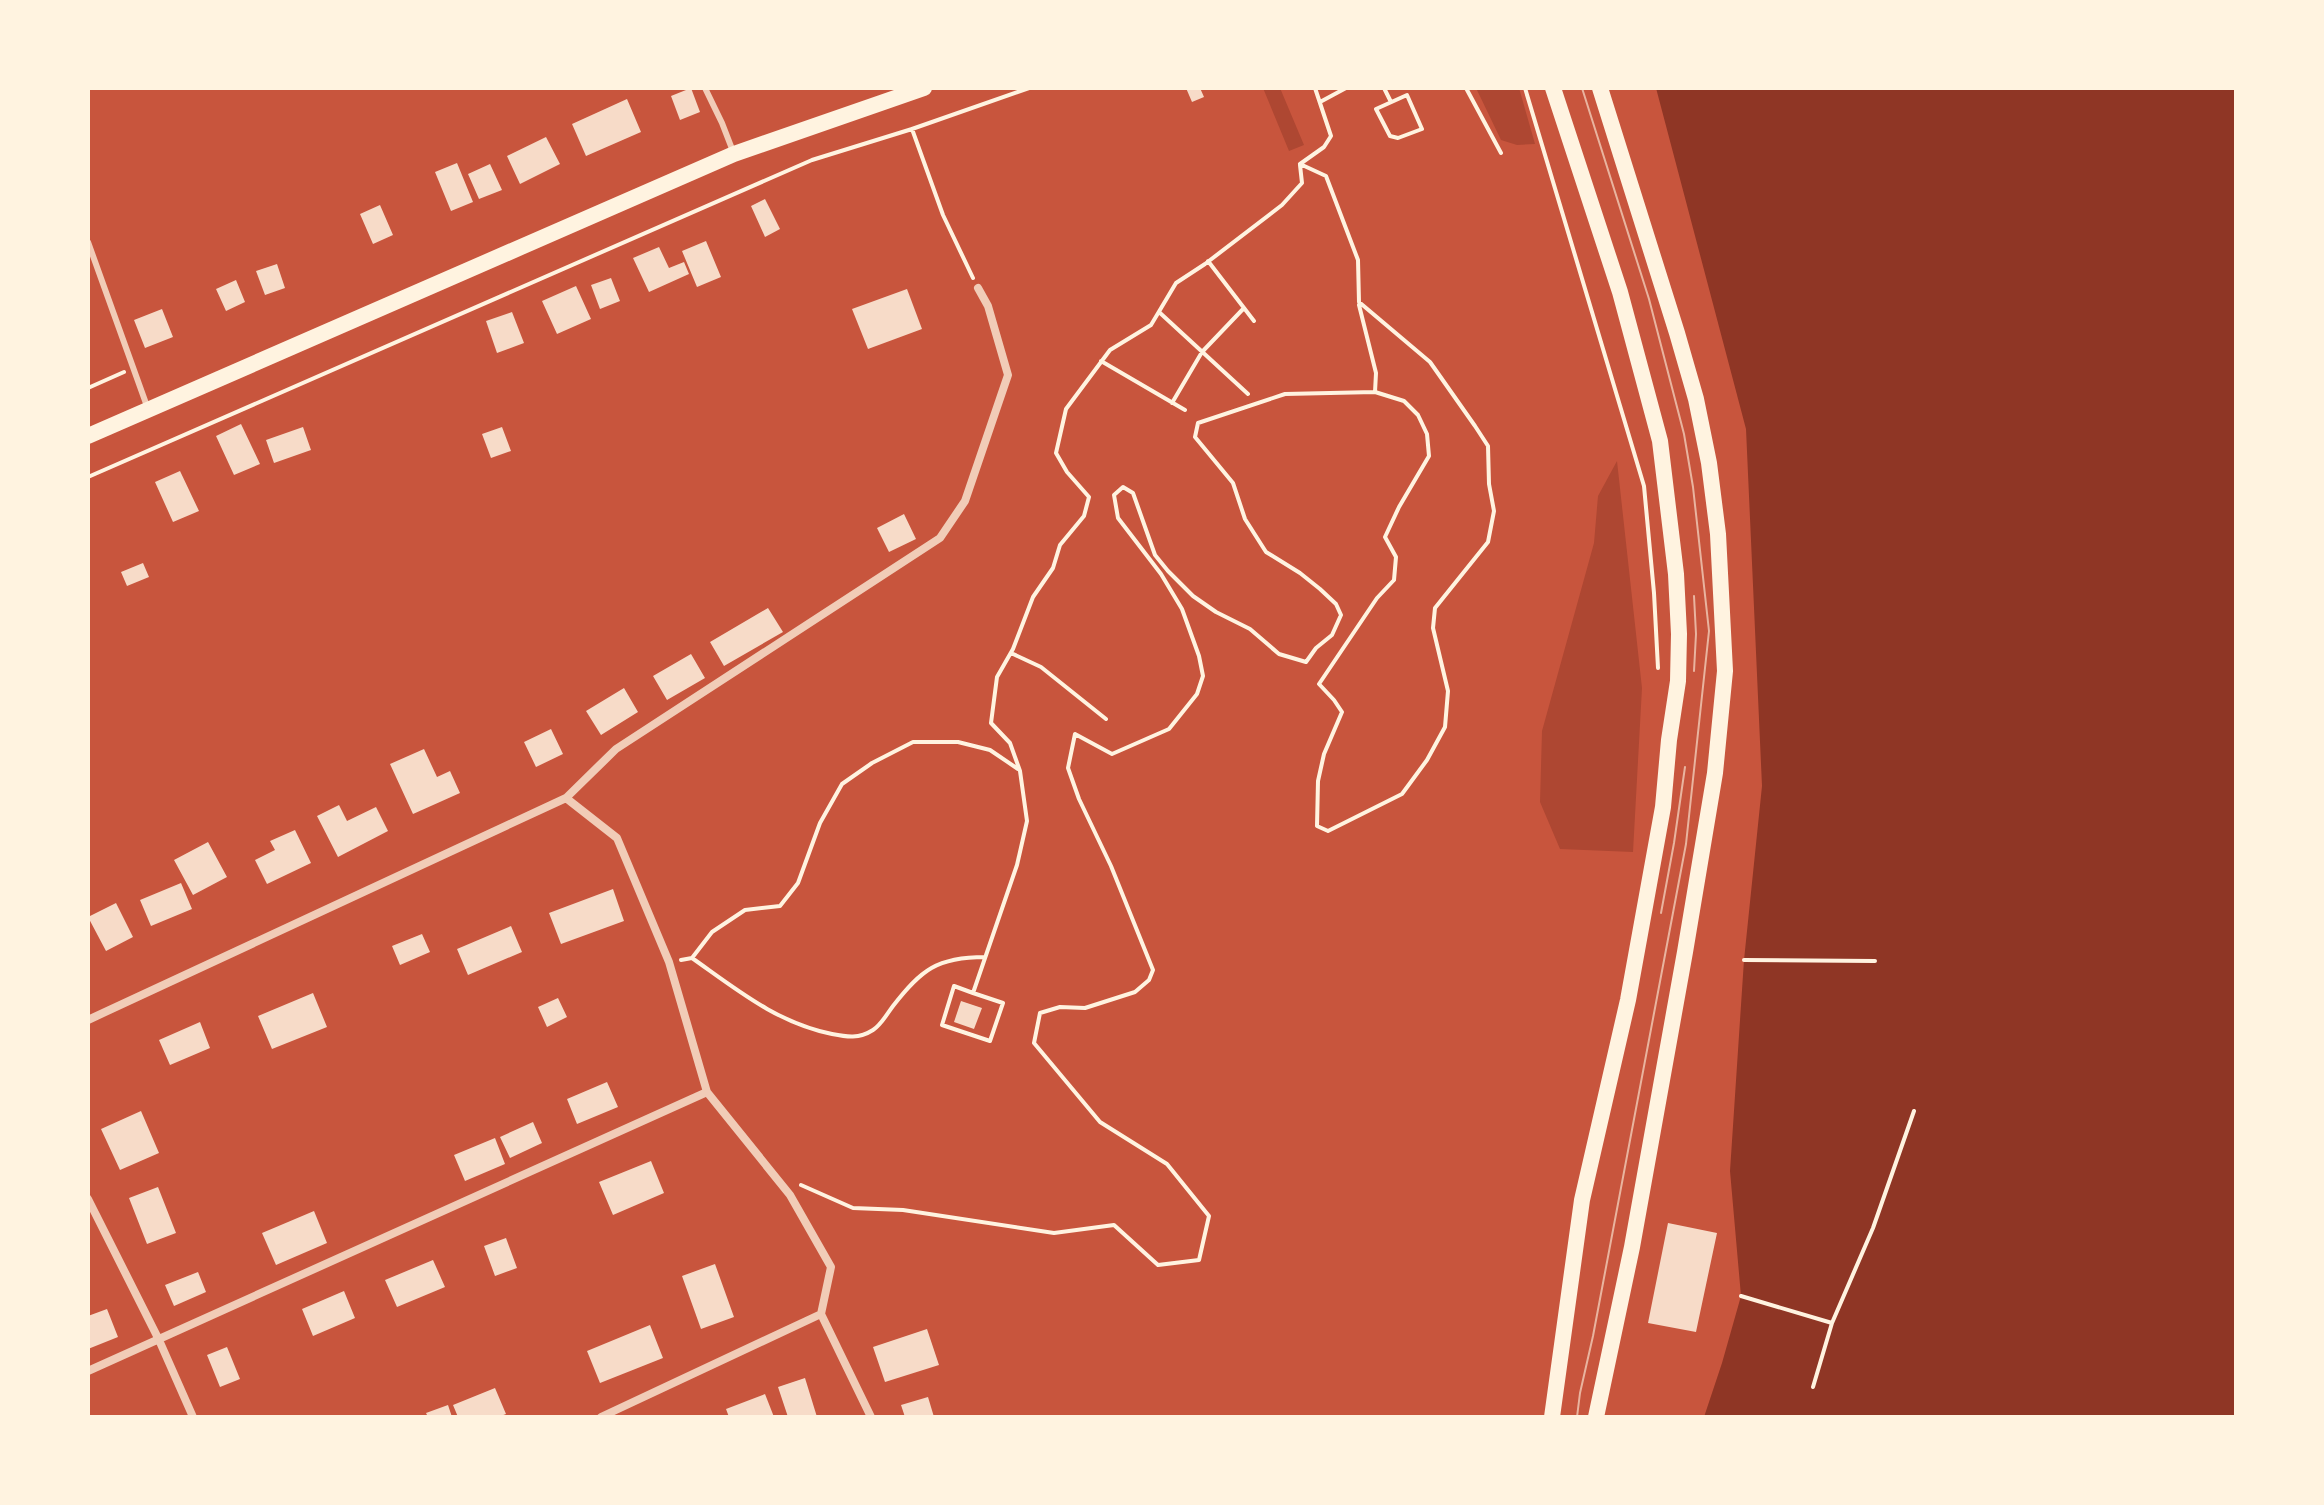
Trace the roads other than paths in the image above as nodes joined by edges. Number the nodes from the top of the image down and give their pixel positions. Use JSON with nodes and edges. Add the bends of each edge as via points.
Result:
{"nodes":[{"id":1,"x":705,"y":88,"type":"edge"},
{"id":2,"x":924,"y":88,"type":"edge"},
{"id":3,"x":1553,"y":88,"type":"edge"},
{"id":4,"x":1600,"y":88,"type":"edge"},
{"id":5,"x":898,"y":92,"type":"edge"},
{"id":6,"x":734,"y":154,"type":"junction"},
{"id":7,"x":88,"y":242,"type":"edge"},
{"id":8,"x":978,"y":288,"type":"road end"},
{"id":9,"x":148,"y":409,"type":"junction"},
{"id":10,"x":88,"y":436,"type":"edge"},
{"id":11,"x":566,"y":798,"type":"junction"},
{"id":12,"x":88,"y":1020,"type":"edge"},
{"id":13,"x":707,"y":1092,"type":"junction"},
{"id":14,"x":88,"y":1199,"type":"edge"},
{"id":15,"x":821,"y":1314,"type":"junction"},
{"id":16,"x":159,"y":1340,"type":"junction"},
{"id":17,"x":88,"y":1371,"type":"edge"},
{"id":18,"x":193,"y":1417,"type":"edge"},
{"id":19,"x":601,"y":1417,"type":"edge"},
{"id":20,"x":871,"y":1417,"type":"edge"},
{"id":21,"x":1552,"y":1417,"type":"edge"},
{"id":22,"x":1596,"y":1417,"type":"edge"}],
"edges":[{"from":1,"to":6,"type":"lane"},
{"from":2,"to":5,"type":"main road"},
{"from":3,"to":21,"type":"main road","via":[[1620,292],[1660,441],[1679,650],[1663,807],[1628,1000],[1582,1200]]},
{"from":4,"to":22,"type":"main road","via":[[1696,399],[1718,534],[1725,671],[1715,773],[1685,952]]},
{"from":5,"to":6,"type":"main road"},
{"from":6,"to":9,"type":"main road"},
{"from":7,"to":9,"type":"lane"},
{"from":8,"to":11,"type":"street","via":[[1008,375],[965,501],[940,538],[616,749]]},
{"from":9,"to":10,"type":"main road"},
{"from":11,"to":12,"type":"street"},
{"from":11,"to":13,"type":"street","via":[[617,838],[669,962]]},
{"from":13,"to":15,"type":"street","via":[[790,1195],[831,1267]]},
{"from":13,"to":16,"type":"street"},
{"from":14,"to":16,"type":"street"},
{"from":15,"to":19,"type":"street"},
{"from":15,"to":20,"type":"street"},
{"from":16,"to":17,"type":"street"},
{"from":16,"to":18,"type":"street"}]}
